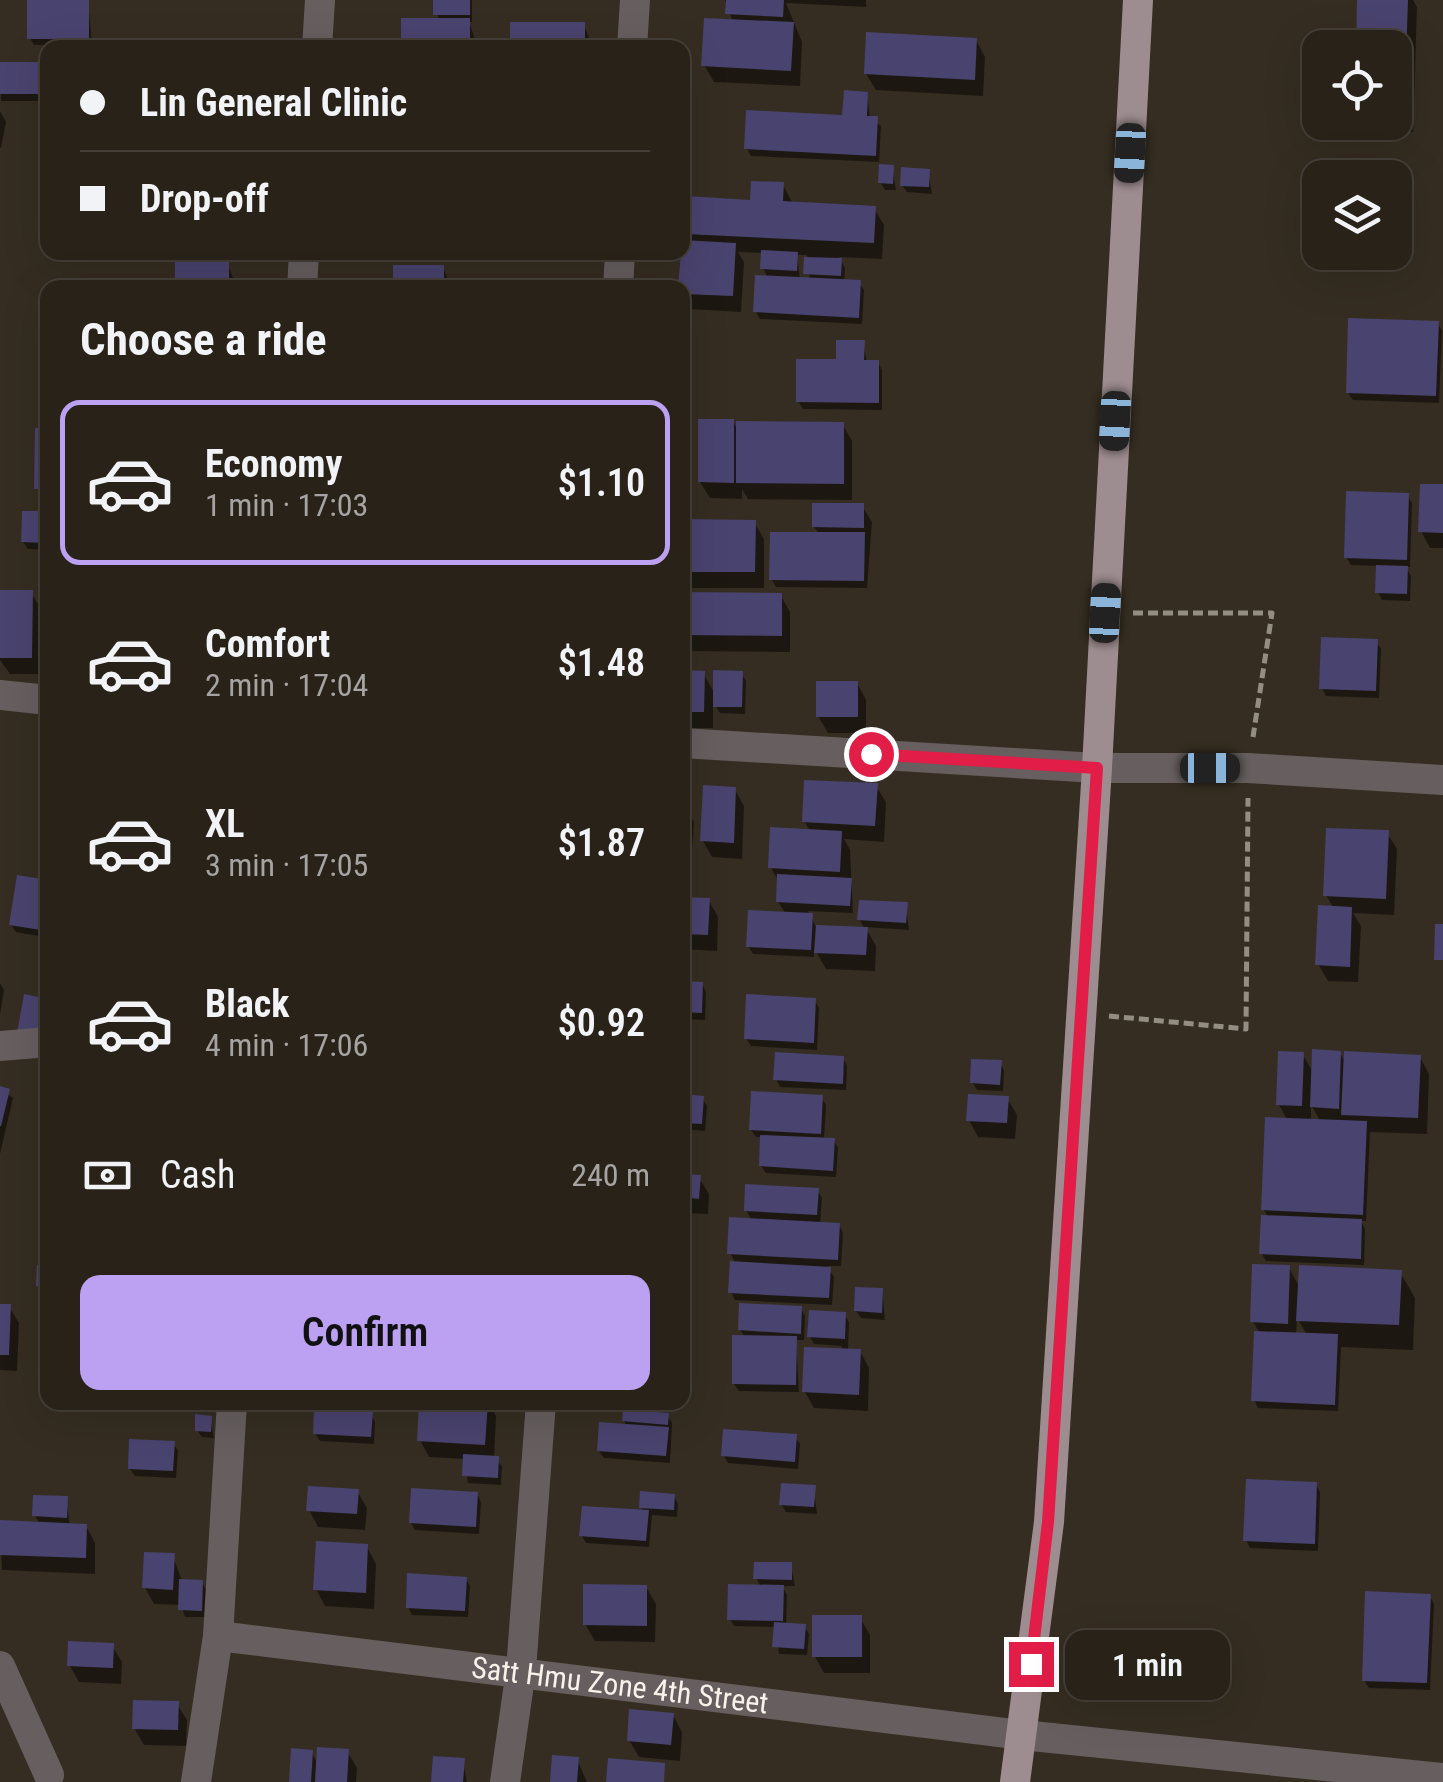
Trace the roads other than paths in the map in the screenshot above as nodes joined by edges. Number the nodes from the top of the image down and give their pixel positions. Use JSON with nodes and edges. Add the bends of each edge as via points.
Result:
{"nodes":[{"id":1,"x":320,"y":0,"type":"edge"},
{"id":2,"x":635,"y":0,"type":"edge"},
{"id":3,"x":1138,"y":0,"type":"edge"},
{"id":4,"x":318,"y":40,"type":"edge"},
{"id":5,"x":632,"y":40,"type":"edge"},
{"id":6,"x":0,"y":695,"type":"edge"},
{"id":7,"x":40,"y":699,"type":"edge"},
{"id":8,"x":690,"y":743,"type":"edge"},
{"id":9,"x":1097,"y":768,"type":"junction"},
{"id":10,"x":1443,"y":780,"type":"edge"},
{"id":11,"x":40,"y":1043,"type":"edge"},
{"id":12,"x":0,"y":1046,"type":"edge"},
{"id":13,"x":232,"y":1410,"type":"edge"},
{"id":14,"x":540,"y":1410,"type":"edge"},
{"id":15,"x":218,"y":1636,"type":"junction"},
{"id":16,"x":0,"y":1666,"type":"edge"},
{"id":17,"x":521,"y":1670,"type":"junction"},
{"id":18,"x":1022,"y":1735,"type":"junction"},
{"id":19,"x":49,"y":1776,"type":"dead end"},
{"id":20,"x":1443,"y":1778,"type":"edge"},
{"id":21,"x":196,"y":1782,"type":"edge"},
{"id":22,"x":505,"y":1782,"type":"edge"},
{"id":23,"x":1015,"y":1782,"type":"edge"}],
"edges":[{"from":1,"to":4,"type":"street"},
{"from":2,"to":5,"type":"street"},
{"from":3,"to":9,"type":"main road"},
{"from":6,"to":7,"type":"street"},
{"from":8,"to":9,"type":"street"},
{"from":9,"to":10,"type":"street","via":[[1248,768]]},
{"from":9,"to":18,"type":"main road","via":[[1048,1522]]},
{"from":11,"to":12,"type":"street"},
{"from":13,"to":15,"type":"street"},
{"from":14,"to":17,"type":"street"},
{"from":15,"to":17,"type":"street","name":"Satt Hmu Zone 4th Street"},
{"from":15,"to":21,"type":"street"},
{"from":16,"to":19,"type":"street"},
{"from":17,"to":18,"type":"street","name":"Satt Hmu Zone 4th Street"},
{"from":17,"to":22,"type":"street"},
{"from":18,"to":20,"type":"street","name":"Satt Hmu Zone 4th Street"},
{"from":18,"to":23,"type":"main road"}]}
